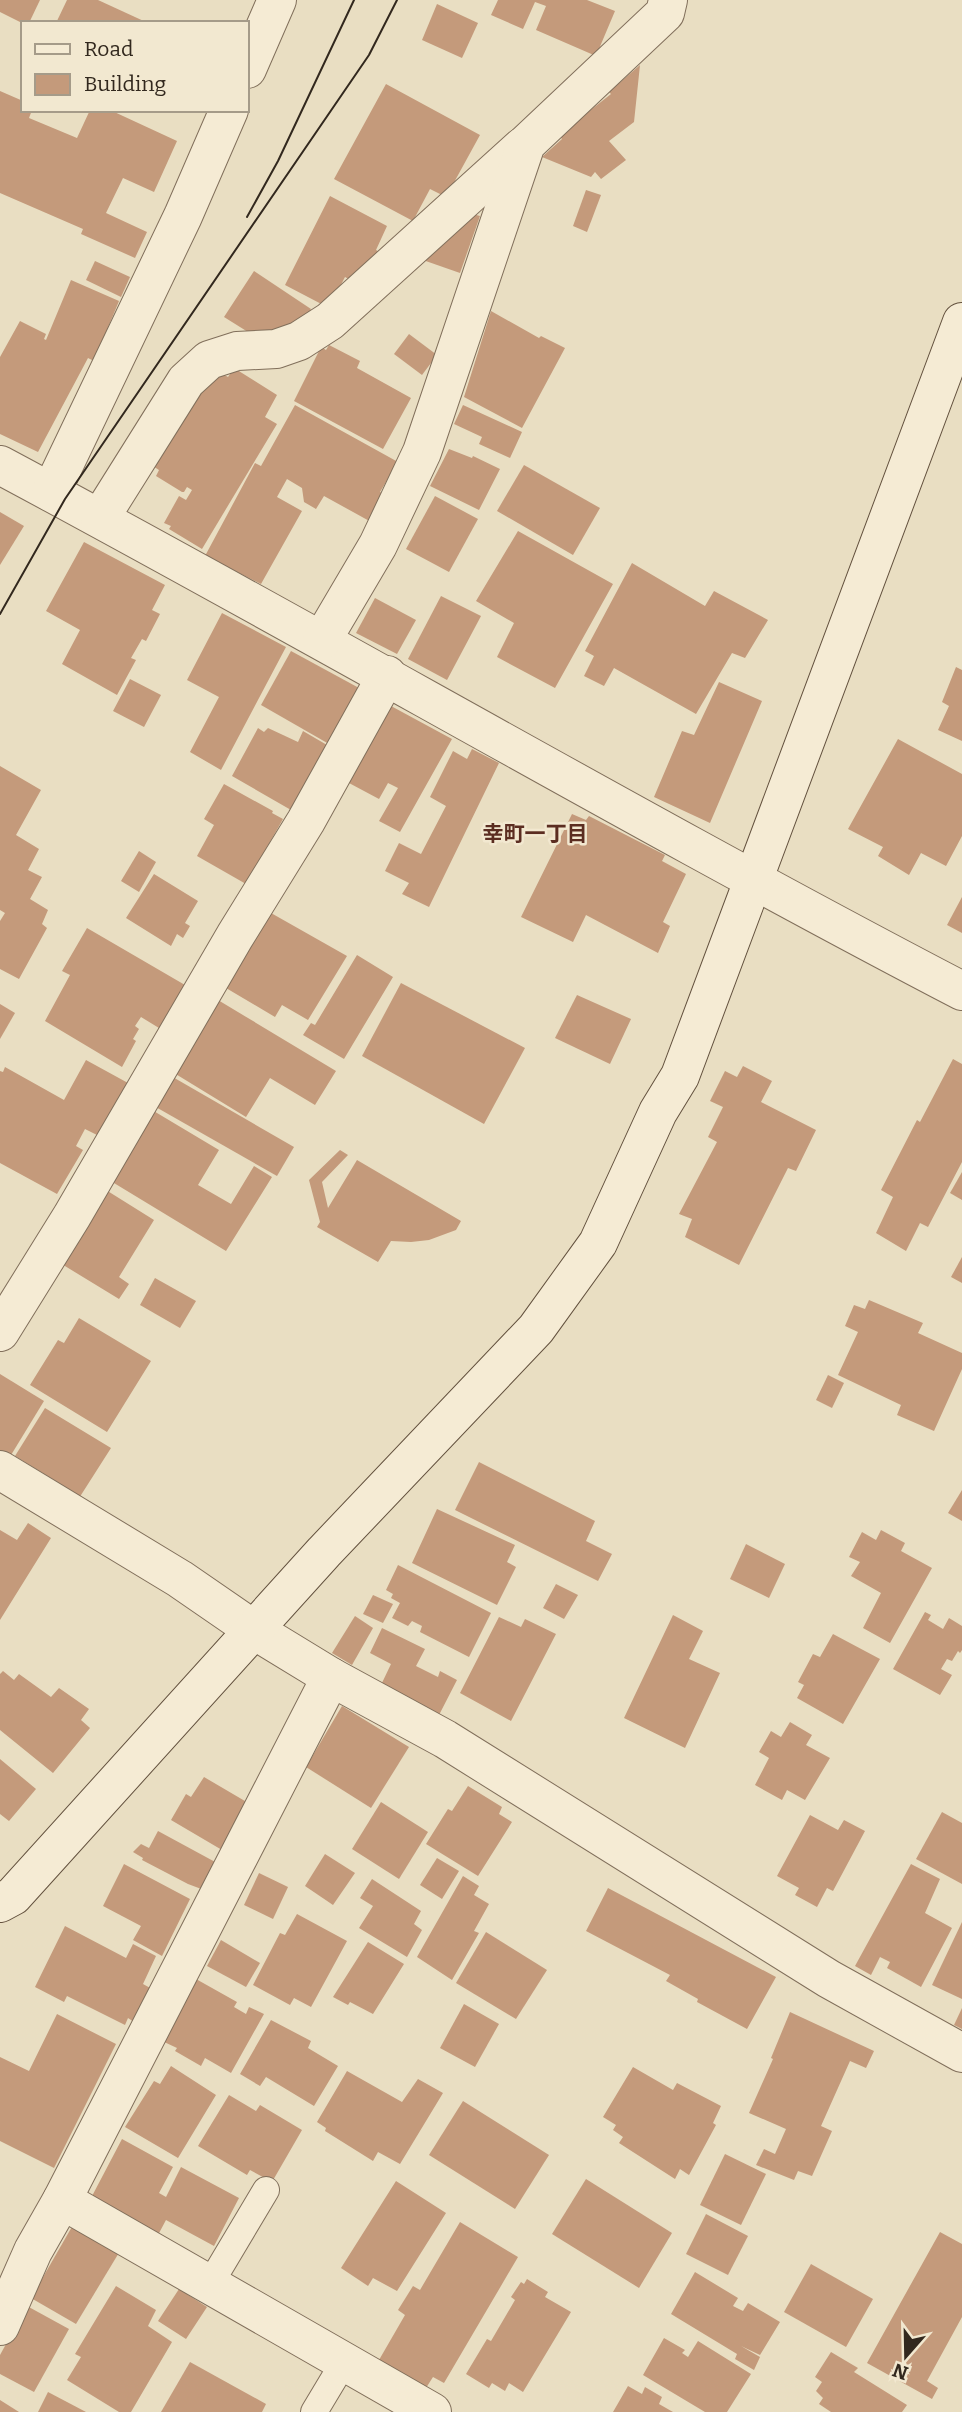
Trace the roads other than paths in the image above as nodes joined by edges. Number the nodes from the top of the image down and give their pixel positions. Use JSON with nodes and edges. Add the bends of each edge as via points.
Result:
{"nodes":[{"id":1,"x":277,"y":0,"type":"edge"},
{"id":2,"x":668,"y":0,"type":"edge"},
{"id":3,"x":248,"y":67,"type":"edge"},
{"id":4,"x":228,"y":112,"type":"edge"},
{"id":5,"x":526,"y":144,"type":"junction"},
{"id":6,"x":962,"y":323,"type":"edge"},
{"id":7,"x":0,"y":465,"type":"edge"},
{"id":8,"x":51,"y":492,"type":"junction"},
{"id":9,"x":100,"y":519,"type":"junction"},
{"id":10,"x":322,"y":640,"type":"junction"},
{"id":11,"x":387,"y":676,"type":"junction"},
{"id":12,"x":752,"y":880,"type":"junction"},
{"id":13,"x":962,"y":991,"type":"edge"},
{"id":14,"x":13,"y":1282,"type":"edge"},
{"id":15,"x":0,"y":1332,"type":"edge"},
{"id":16,"x":0,"y":1470,"type":"edge"},
{"id":17,"x":254,"y":1630,"type":"junction"},
{"id":18,"x":331,"y":1677,"type":"junction"},
{"id":19,"x":0,"y":1903,"type":"edge"},
{"id":20,"x":962,"y":2053,"type":"edge"},
{"id":21,"x":266,"y":2190,"type":"dead end"},
{"id":22,"x":62,"y":2200,"type":"junction"},
{"id":23,"x":210,"y":2284,"type":"junction"},
{"id":24,"x":0,"y":2326,"type":"edge"},
{"id":25,"x":344,"y":2362,"type":"junction"},
{"id":26,"x":314,"y":2412,"type":"edge"},
{"id":27,"x":432,"y":2412,"type":"edge"}],
"edges":[{"from":1,"to":3,"type":"street"},
{"from":2,"to":5,"type":"street","via":[[665,13]]},
{"from":4,"to":8,"type":"street"},
{"from":5,"to":9,"type":"street","via":[[330,321],[276,349],[237,351],[209,360],[186,381]]},
{"from":5,"to":10,"type":"street","via":[[422,452],[378,545]]},
{"from":6,"to":12,"type":"street"},
{"from":7,"to":8,"type":"street"},
{"from":8,"to":9,"type":"street"},
{"from":9,"to":10,"type":"street"},
{"from":10,"to":11,"type":"street"},
{"from":11,"to":12,"type":"street"},
{"from":11,"to":14,"type":"street","via":[[72,1216]]},
{"from":12,"to":13,"type":"street"},
{"from":12,"to":17,"type":"street","via":[[680,1076],[658,1112],[598,1243],[536,1329]]},
{"from":14,"to":15,"type":"street"},
{"from":16,"to":17,"type":"street","via":[[180,1579]]},
{"from":17,"to":18,"type":"street"},
{"from":17,"to":19,"type":"street","via":[[13,1896]]},
{"from":18,"to":20,"type":"street","via":[[445,1739],[829,1979]]},
{"from":18,"to":22,"type":"street"},
{"from":21,"to":23,"type":"lane"},
{"from":22,"to":23,"type":"street"},
{"from":22,"to":24,"type":"street"},
{"from":23,"to":25,"type":"street"},
{"from":25,"to":26,"type":"lane"},
{"from":25,"to":27,"type":"street"}]}
